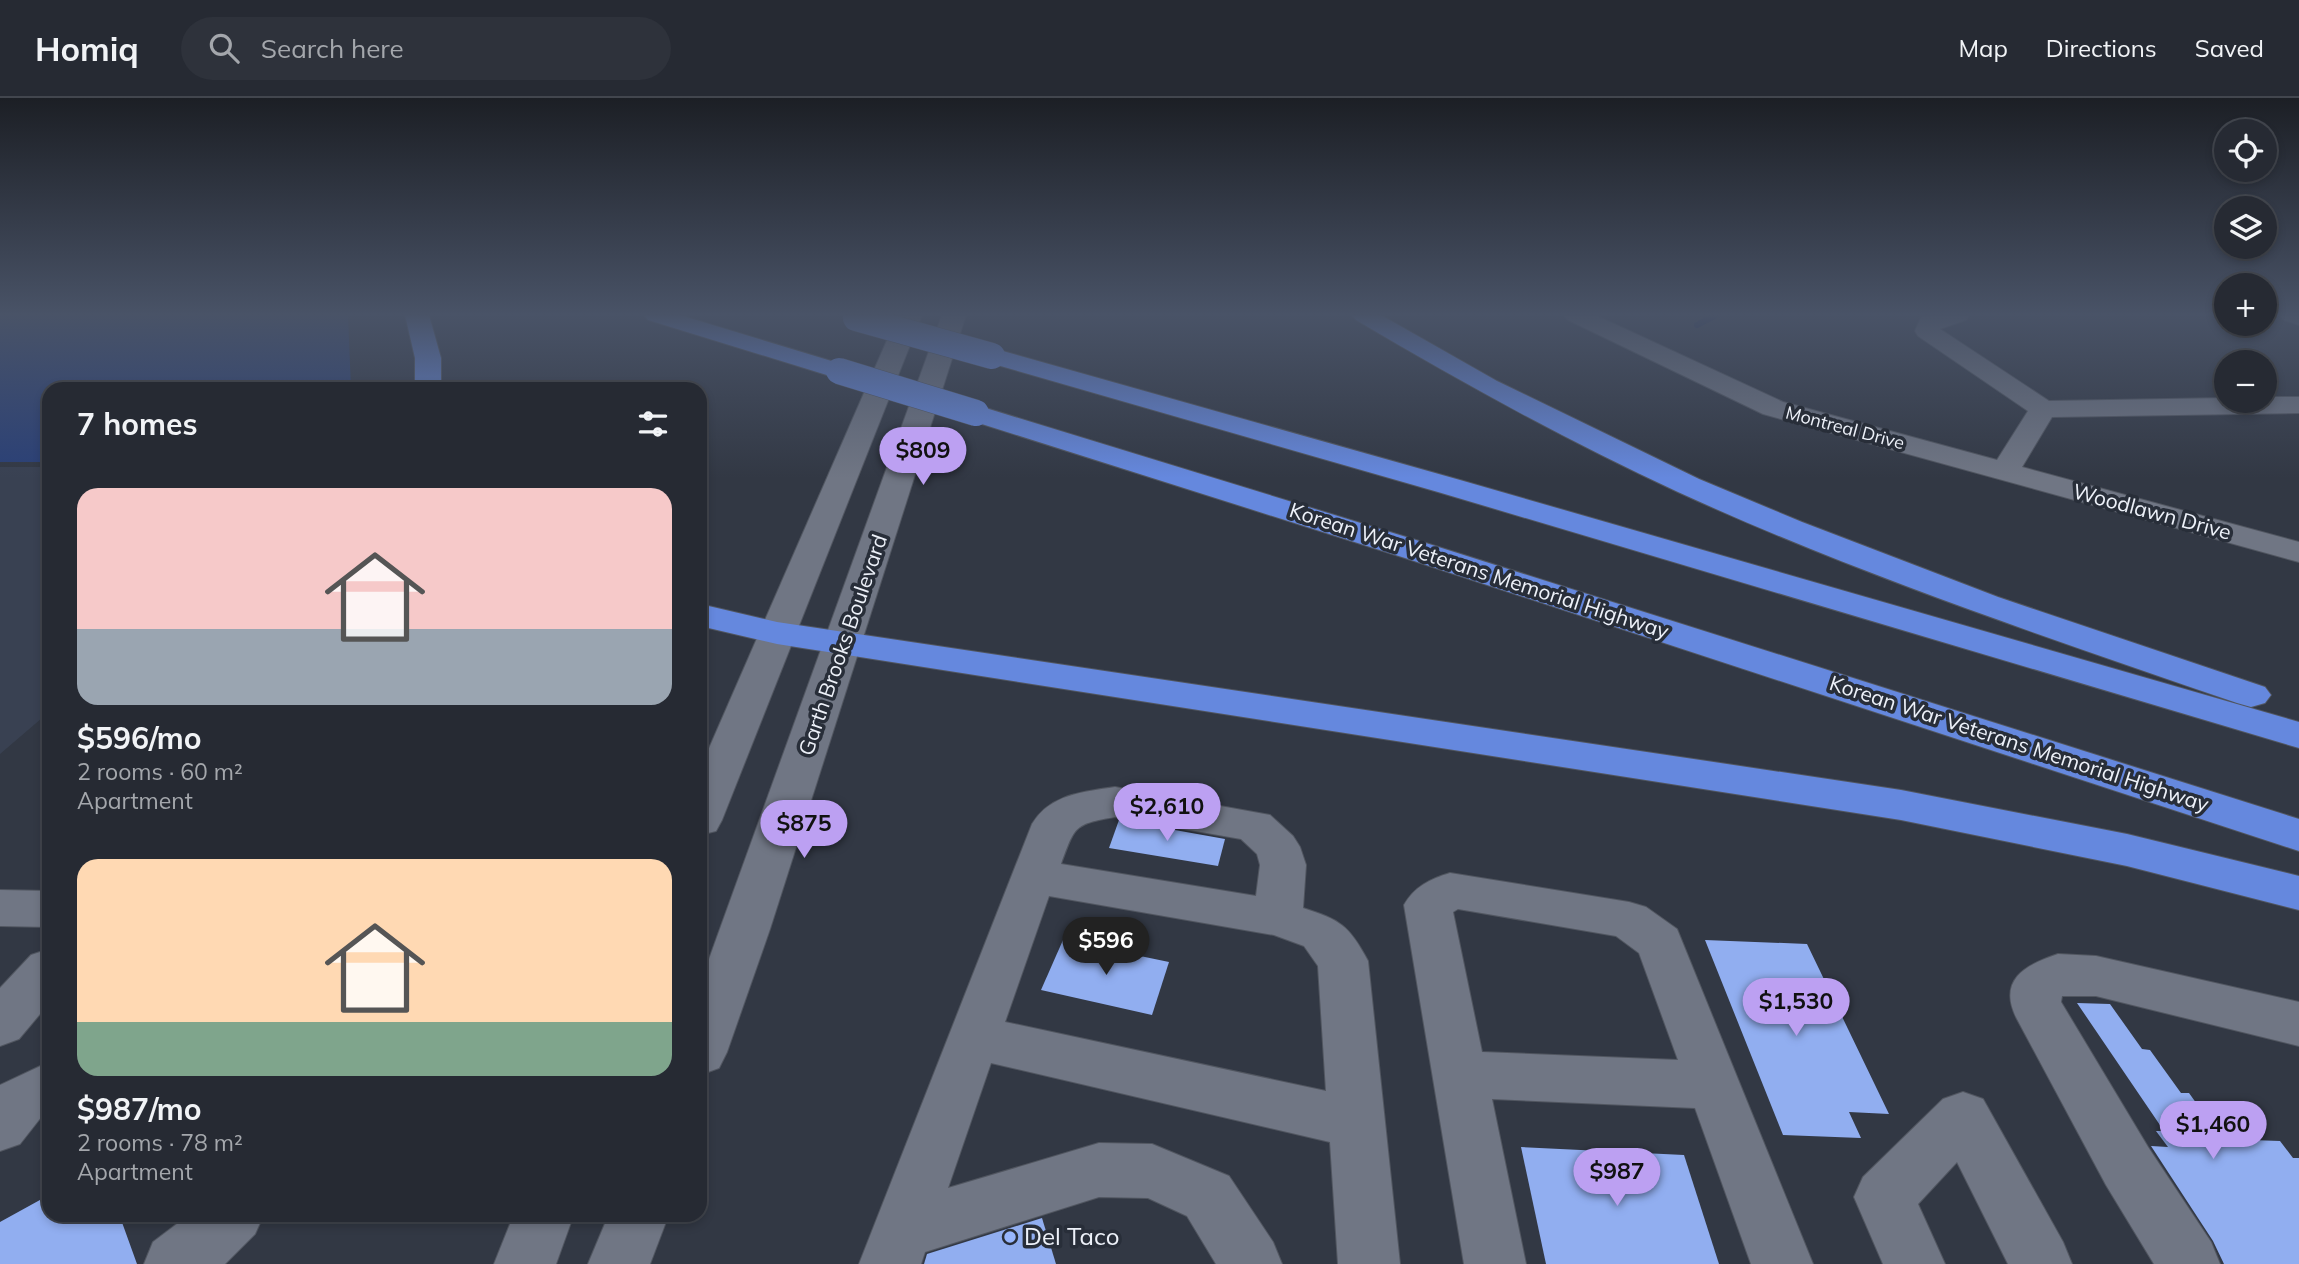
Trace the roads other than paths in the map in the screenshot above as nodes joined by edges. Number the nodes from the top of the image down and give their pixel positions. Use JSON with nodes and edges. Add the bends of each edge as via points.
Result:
{"nodes":[{"id":1,"x":834,"y":369,"type":"edge"},
{"id":2,"x":887,"y":369,"type":"edge"},
{"id":3,"x":936,"y":369,"type":"edge"},
{"id":4,"x":1039,"y":369,"type":"edge"},
{"id":5,"x":1458,"y":369,"type":"edge"},
{"id":6,"x":1691,"y":369,"type":"edge"},
{"id":7,"x":1984,"y":369,"type":"edge"},
{"id":8,"x":2299,"y":405,"type":"edge"},
{"id":9,"x":2043,"y":409,"type":"junction"},
{"id":10,"x":2005,"y":471,"type":"junction"},
{"id":11,"x":2299,"y":552,"type":"edge"},
{"id":12,"x":707,"y":617,"type":"edge"},
{"id":13,"x":777,"y":633,"type":"junction"},
{"id":14,"x":843,"y":643,"type":"junction"},
{"id":15,"x":2299,"y":712,"type":"edge"},
{"id":16,"x":2299,"y":735,"type":"edge"},
{"id":17,"x":707,"y":803,"type":"edge"},
{"id":18,"x":2299,"y":835,"type":"edge"},
{"id":19,"x":1033,"y":876,"type":"junction"},
{"id":20,"x":2299,"y":893,"type":"edge"},
{"id":21,"x":0,"y":908,"type":"edge"},
{"id":22,"x":42,"y":909,"type":"edge"},
{"id":23,"x":1278,"y":918,"type":"junction"},
{"id":24,"x":2299,"y":1024,"type":"edge"},
{"id":25,"x":707,"y":1033,"type":"edge"},
{"id":26,"x":973,"y":1037,"type":"junction"},
{"id":27,"x":1460,"y":1074,"type":"junction"},
{"id":28,"x":1714,"y":1085,"type":"junction"},
{"id":29,"x":42,"y":1089,"type":"edge"},
{"id":30,"x":1357,"y":1123,"type":"junction"},
{"id":31,"x":0,"y":1126,"type":"edge"},
{"id":32,"x":226,"y":1222,"type":"edge"},
{"id":33,"x":541,"y":1222,"type":"edge"},
{"id":34,"x":636,"y":1222,"type":"edge"},
{"id":35,"x":896,"y":1247,"type":"edge"},
{"id":36,"x":174,"y":1264,"type":"edge"},
{"id":37,"x":525,"y":1264,"type":"edge"},
{"id":38,"x":619,"y":1264,"type":"edge"},
{"id":39,"x":1251,"y":1264,"type":"edge"},
{"id":40,"x":1369,"y":1264,"type":"edge"},
{"id":41,"x":1495,"y":1264,"type":"edge"},
{"id":42,"x":1782,"y":1264,"type":"edge"},
{"id":43,"x":1913,"y":1264,"type":"edge"},
{"id":44,"x":2041,"y":1264,"type":"edge"},
{"id":45,"x":2189,"y":1264,"type":"edge"}],
"edges":[{"from":1,"to":18,"type":"highway","name":"Korean War Veterans Memorial Highway","bridge":true,"via":[[1443,559]]},
{"from":2,"to":13,"type":"street"},
{"from":3,"to":14,"type":"street","name":"Garth Brooks Boulevard"},
{"from":4,"to":16,"type":"highway","bridge":true},
{"from":5,"to":15,"type":"highway","via":[[1688,485],[1791,529],[1986,604]]},
{"from":6,"to":10,"type":"street","name":"Montreal Drive","via":[[1773,408]]},
{"from":7,"to":9,"type":"street"},
{"from":8,"to":9,"type":"street"},
{"from":9,"to":10,"type":"street"},
{"from":10,"to":11,"type":"street","name":"Woodlawn Drive"},
{"from":12,"to":13,"type":"highway"},
{"from":13,"to":14,"type":"highway"},
{"from":13,"to":17,"type":"street"},
{"from":14,"to":20,"type":"highway","via":[[1901,805],[2127,849]]},
{"from":14,"to":25,"type":"street","name":"Garth Brooks Boulevard"},
{"from":19,"to":23,"type":"street"},
{"from":19,"to":23,"type":"street","via":[[1054,824],[1074,809],[1115,802],[1254,826],[1277,847],[1283,865]]},
{"from":19,"to":26,"type":"street"},
{"from":21,"to":22,"type":"street"},
{"from":23,"to":30,"type":"street","via":[[1321,933],[1343,961]]},
{"from":24,"to":45,"type":"street","via":[[2096,976],[2058,974],[2038,985],[2035,1004]]},
{"from":26,"to":30,"type":"street"},
{"from":26,"to":35,"type":"street"},
{"from":27,"to":28,"type":"street"},
{"from":27,"to":28,"type":"street","via":[[1428,905],[1450,890],[1629,920],[1660,942]]},
{"from":27,"to":41,"type":"street"},
{"from":28,"to":42,"type":"street"},
{"from":29,"to":31,"type":"street","via":[[22,1099]]},
{"from":30,"to":40,"type":"street"},
{"from":32,"to":36,"type":"street"},
{"from":33,"to":37,"type":"street"},
{"from":34,"to":38,"type":"street"},
{"from":35,"to":39,"type":"street","via":[[1099,1170],[1152,1171],[1208,1196]]},
{"from":43,"to":44,"type":"street","via":[[1884,1196],[1963,1117]]}]}
